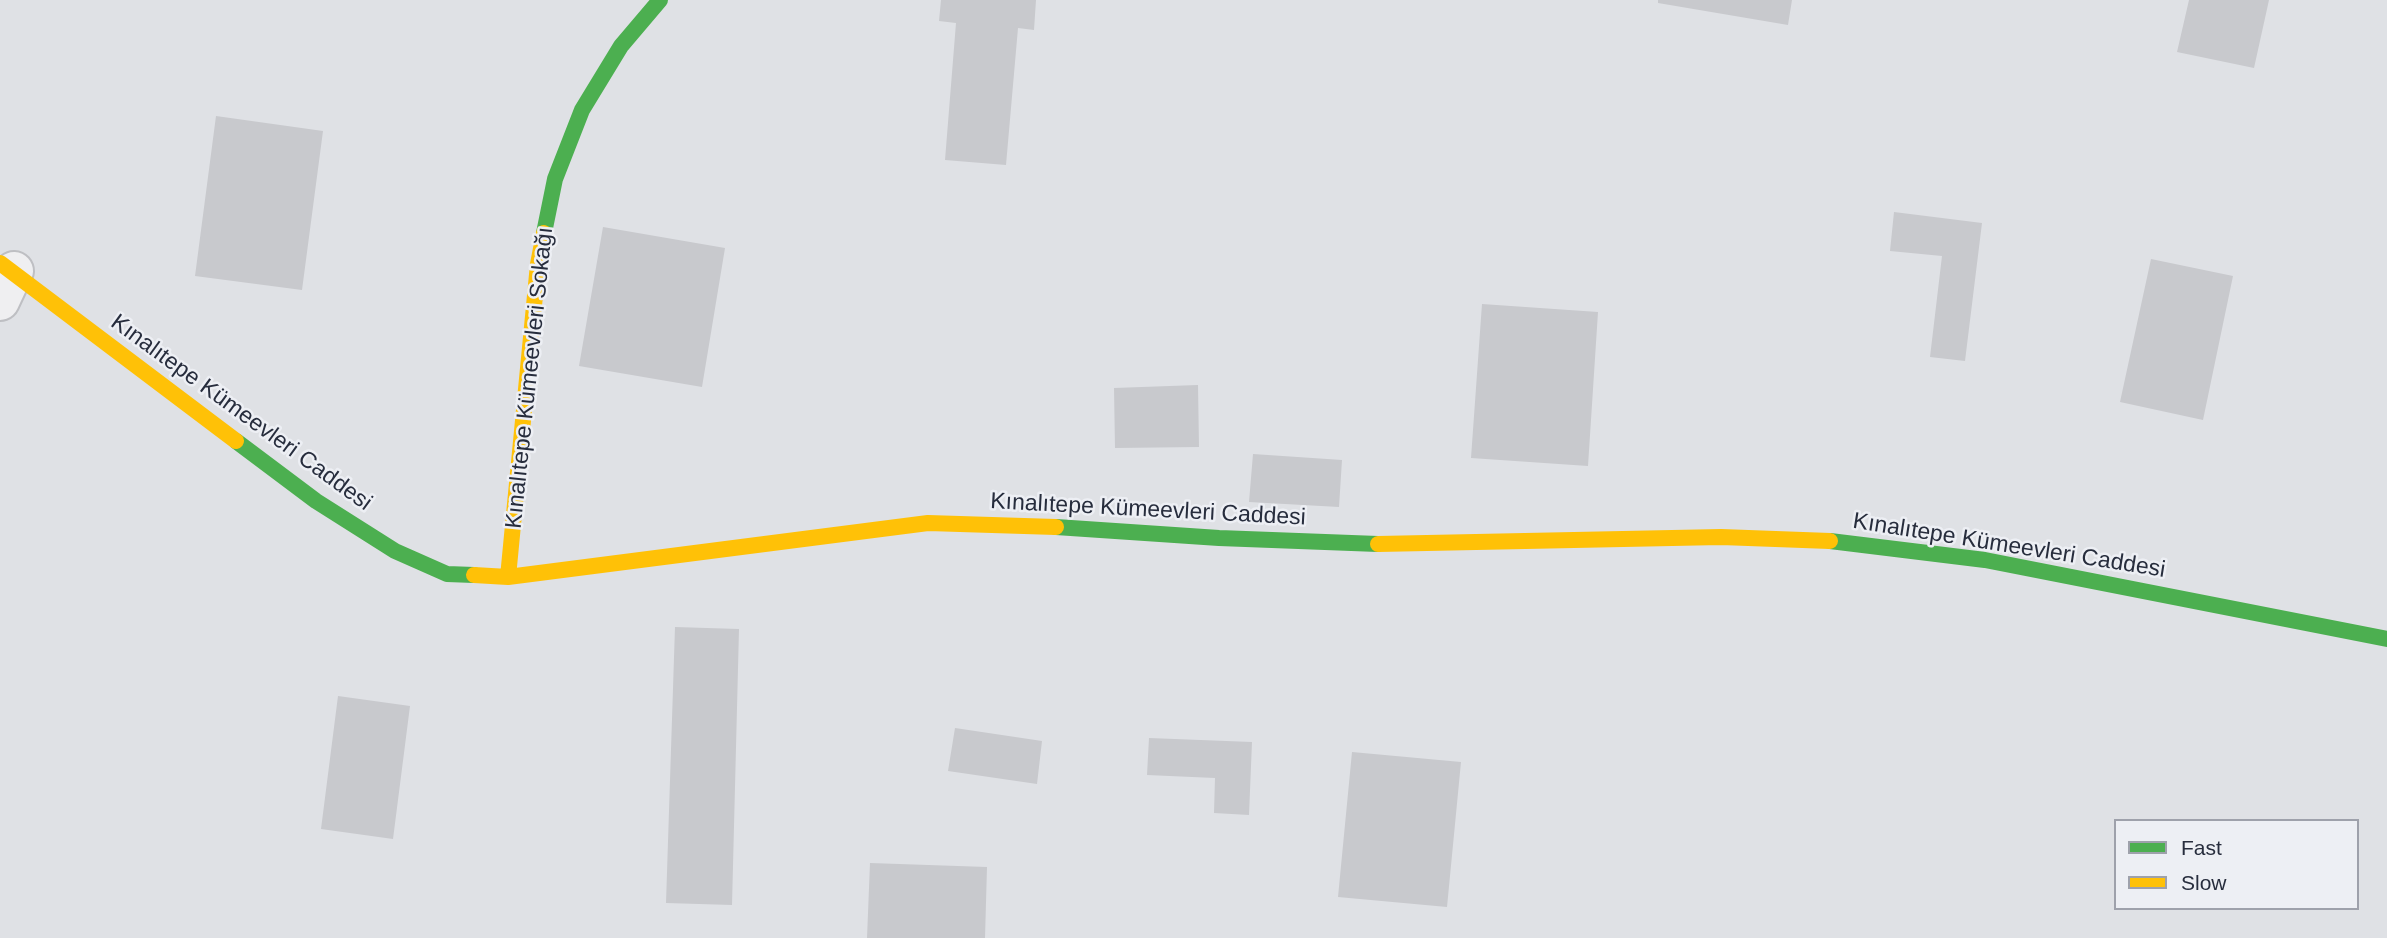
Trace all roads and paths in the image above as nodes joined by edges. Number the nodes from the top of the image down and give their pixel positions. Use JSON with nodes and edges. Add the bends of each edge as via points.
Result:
{"nodes":[{"id":1,"x":660,"y":0,"type":"edge"},
{"id":2,"x":5,"y":278,"type":"edge"},
{"id":3,"x":508,"y":577,"type":"junction"},
{"id":4,"x":2387,"y":639,"type":"edge"}],
"edges":[{"from":1,"to":3,"type":"street","name":"Kınalıtepe Kümeevleri Sokağı","via":[[621,46],[582,110],[555,179],[538,264]]},
{"from":2,"to":3,"type":"street","name":"Kınalıtepe Kümeevleri Caddesi","via":[[316,501],[395,551],[447,574]]},
{"from":3,"to":4,"type":"street","name":"Kınalıtepe Kümeevleri Caddesi","via":[[928,523],[1376,544],[1721,537],[1844,541],[1985,560]]}]}
